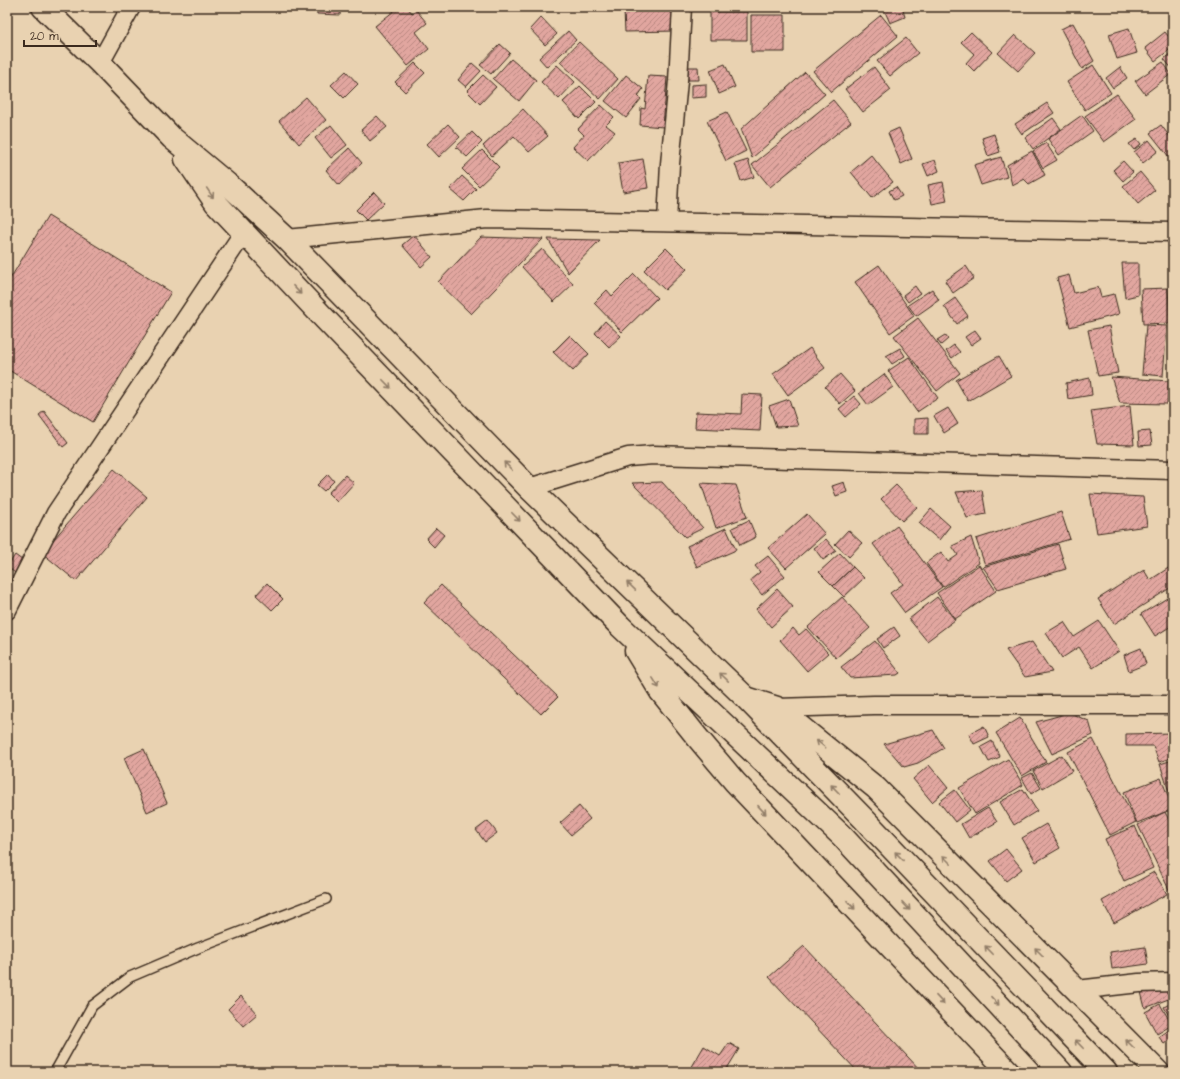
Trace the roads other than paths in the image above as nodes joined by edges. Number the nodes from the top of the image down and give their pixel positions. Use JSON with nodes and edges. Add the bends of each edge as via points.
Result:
{"nodes":[{"id":1,"x":43,"y":7,"type":"edge"},
{"id":2,"x":131,"y":7,"type":"edge"},
{"id":3,"x":682,"y":7,"type":"edge"},
{"id":4,"x":100,"y":63,"type":"junction"},
{"id":5,"x":172,"y":138,"type":"junction"},
{"id":6,"x":667,"y":222,"type":"junction"},
{"id":7,"x":244,"y":232,"type":"junction"},
{"id":8,"x":1173,"y":232,"type":"edge"},
{"id":9,"x":287,"y":239,"type":"junction"},
{"id":10,"x":1173,"y":470,"type":"edge"},
{"id":11,"x":529,"y":488,"type":"junction"},
{"id":12,"x":7,"y":610,"type":"edge"},
{"id":13,"x":620,"y":626,"type":"junction"},
{"id":14,"x":745,"y":697,"type":"junction"},
{"id":15,"x":1173,"y":705,"type":"edge"},
{"id":16,"x":777,"y":708,"type":"junction"},
{"id":17,"x":326,"y":899,"type":"dead end"},
{"id":18,"x":1173,"y":982,"type":"edge"},
{"id":19,"x":1077,"y":990,"type":"junction"},
{"id":20,"x":56,"y":1072,"type":"edge"},
{"id":21,"x":1009,"y":1072,"type":"edge"},
{"id":22,"x":1061,"y":1072,"type":"edge"},
{"id":23,"x":1106,"y":1072,"type":"edge"},
{"id":24,"x":1158,"y":1072,"type":"edge"}],
"edges":[{"from":1,"to":4,"type":"highway"},
{"from":2,"to":4,"type":"street"},
{"from":3,"to":6,"type":"street"},
{"from":4,"to":5,"type":"highway"},
{"from":5,"to":7,"type":"highway","one_way":true,"via":[[216,203]]},
{"from":5,"to":9,"type":"highway","via":[[232,188]]},
{"from":6,"to":8,"type":"street"},
{"from":6,"to":9,"type":"street","via":[[487,219]]},
{"from":7,"to":12,"type":"street","via":[[56,513]]},
{"from":7,"to":13,"type":"highway","one_way":true,"via":[[325,320]]},
{"from":11,"to":9,"type":"highway","one_way":true},
{"from":10,"to":11,"type":"street","via":[[653,455],[628,457]]},
{"from":14,"to":11,"type":"highway","one_way":true},
{"from":13,"to":21,"type":"highway","one_way":true,"via":[[661,692],[731,776]]},
{"from":13,"to":22,"type":"highway","one_way":true,"via":[[842,836]]},
{"from":14,"to":16,"type":"highway"},
{"from":23,"to":14,"type":"highway","one_way":true},
{"from":15,"to":16,"type":"street","via":[[874,705]]},
{"from":19,"to":16,"type":"highway","one_way":true,"via":[[876,788]]},
{"from":17,"to":20,"type":"lane","via":[[130,977],[92,1006]]},
{"from":18,"to":19,"type":"street"},
{"from":24,"to":19,"type":"highway","one_way":true}]}
